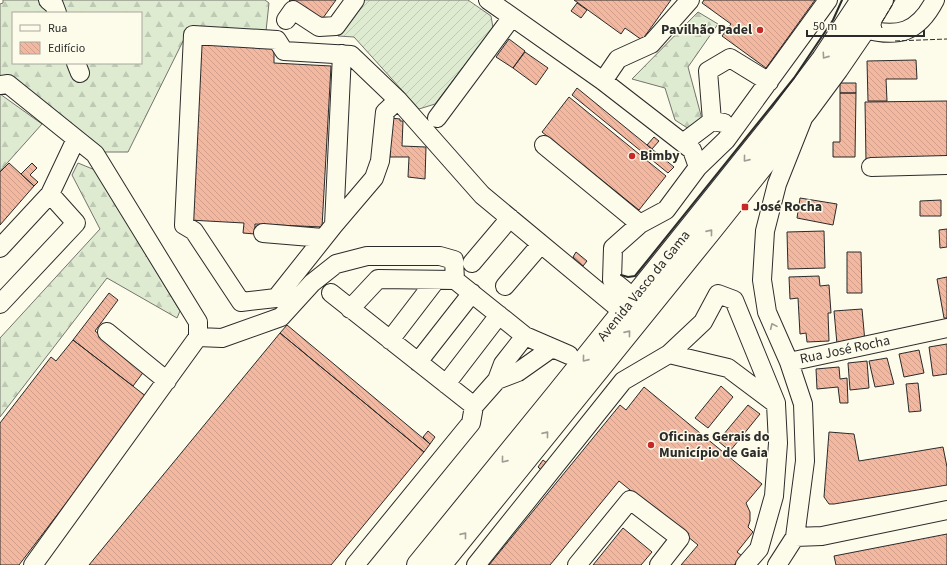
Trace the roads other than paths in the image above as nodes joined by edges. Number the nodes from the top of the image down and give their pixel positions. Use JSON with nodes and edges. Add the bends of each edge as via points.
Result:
{"nodes":[{"id":1,"x":48,"y":0,"type":"edge"},
{"id":2,"x":355,"y":0,"type":"edge"},
{"id":3,"x":488,"y":0,"type":"edge"},
{"id":4,"x":690,"y":0,"type":"edge"},
{"id":5,"x":828,"y":0,"type":"edge"},
{"id":6,"x":862,"y":0,"type":"edge"},
{"id":7,"x":882,"y":0,"type":"edge"},
{"id":8,"x":935,"y":0,"type":"edge"},
{"id":9,"x":57,"y":12,"type":"edge"},
{"id":10,"x":512,"y":17,"type":"junction"},
{"id":11,"x":286,"y":20,"type":"dead end"},
{"id":12,"x":864,"y":29,"type":"junction"},
{"id":13,"x":342,"y":54,"type":"junction"},
{"id":14,"x":603,"y":81,"type":"junction"},
{"id":15,"x":769,"y":82,"type":"junction"},
{"id":16,"x":0,"y":85,"type":"edge"},
{"id":17,"x":398,"y":100,"type":"junction"},
{"id":18,"x":806,"y":111,"type":"junction"},
{"id":19,"x":437,"y":118,"type":"dead end"},
{"id":20,"x":712,"y":120,"type":"junction"},
{"id":21,"x":737,"y":126,"type":"junction"},
{"id":22,"x":76,"y":139,"type":"junction"},
{"id":23,"x":683,"y":143,"type":"junction"},
{"id":24,"x":544,"y":145,"type":"dead end"},
{"id":25,"x":947,"y":165,"type":"edge"},
{"id":26,"x":698,"y":167,"type":"junction"},
{"id":27,"x":871,"y":167,"type":"dead end"},
{"id":28,"x":50,"y":194,"type":"junction"},
{"id":29,"x":510,"y":218,"type":"junction"},
{"id":30,"x":640,"y":224,"type":"junction"},
{"id":31,"x":329,"y":232,"type":"junction"},
{"id":32,"x":262,"y":233,"type":"dead end"},
{"id":33,"x":541,"y":244,"type":"junction"},
{"id":34,"x":0,"y":248,"type":"edge"},
{"id":35,"x":472,"y":263,"type":"dead end"},
{"id":36,"x":436,"y":280,"type":"junction"},
{"id":37,"x":455,"y":280,"type":"junction"},
{"id":38,"x":505,"y":286,"type":"dead end"},
{"id":39,"x":331,"y":293,"type":"dead end"},
{"id":40,"x":472,"y":293,"type":"junction"},
{"id":41,"x":0,"y":304,"type":"edge"},
{"id":42,"x":629,"y":305,"type":"junction"},
{"id":43,"x":350,"y":309,"type":"junction"},
{"id":44,"x":499,"y":315,"type":"junction"},
{"id":45,"x":947,"y":328,"type":"edge"},
{"id":46,"x":107,"y":332,"type":"dead end"},
{"id":47,"x":526,"y":336,"type":"junction"},
{"id":48,"x":198,"y":338,"type":"junction"},
{"id":49,"x":390,"y":340,"type":"junction"},
{"id":50,"x":552,"y":348,"type":"junction"},
{"id":51,"x":669,"y":354,"type":"junction"},
{"id":52,"x":569,"y":355,"type":"dead end"},
{"id":53,"x":418,"y":362,"type":"junction"},
{"id":54,"x":788,"y":362,"type":"junction"},
{"id":55,"x":497,"y":380,"type":"junction"},
{"id":56,"x":167,"y":381,"type":"junction"},
{"id":57,"x":446,"y":384,"type":"junction"},
{"id":58,"x":776,"y":404,"type":"junction"},
{"id":59,"x":474,"y":406,"type":"junction"},
{"id":60,"x":947,"y":510,"type":"edge"},
{"id":61,"x":795,"y":537,"type":"junction"},
{"id":62,"x":33,"y":565,"type":"edge"},
{"id":63,"x":355,"y":565,"type":"edge"},
{"id":64,"x":418,"y":565,"type":"edge"},
{"id":65,"x":440,"y":565,"type":"edge"},
{"id":66,"x":476,"y":565,"type":"edge"},
{"id":67,"x":577,"y":565,"type":"edge"},
{"id":68,"x":659,"y":565,"type":"edge"},
{"id":69,"x":745,"y":565,"type":"edge"},
{"id":70,"x":777,"y":565,"type":"edge"}],
"edges":[{"from":1,"to":9,"type":"street"},
{"from":2,"to":11,"type":"street","via":[[336,26],[319,27],[293,10]]},
{"from":3,"to":10,"type":"street"},
{"from":4,"to":14,"type":"street","via":[[651,44],[618,59]]},
{"from":5,"to":15,"type":"street"},
{"from":6,"to":42,"type":"main road","name":"Avenida Vasco da Gama","one_way":true,"via":[[823,59],[784,111]]},
{"from":7,"to":12,"type":"main road","name":"Avenida Vasco da Gama"},
{"from":8,"to":12,"type":"street","via":[[928,13],[910,29],[880,33]]},
{"from":10,"to":14,"type":"street"},
{"from":10,"to":19,"type":"street"},
{"from":12,"to":18,"type":"main road","name":"Avenida Vasco da Gama"},
{"from":13,"to":17,"type":"street","via":[[351,55]]},
{"from":13,"to":31,"type":"street"},
{"from":13,"to":31,"type":"street","via":[[284,51],[277,40],[193,35],[184,225],[194,231],[241,302],[276,298]]},
{"from":14,"to":23,"type":"street"},
{"from":15,"to":20,"type":"street","via":[[730,58],[708,71]]},
{"from":15,"to":21,"type":"street"},
{"from":16,"to":22,"type":"street","via":[[8,84]]},
{"from":17,"to":29,"type":"street","via":[[482,195]]},
{"from":17,"to":31,"type":"street","via":[[384,112],[380,161],[374,178]]},
{"from":54,"to":18,"type":"street","name":"Rua José Rocha","one_way":true,"via":[[767,312],[762,280],[765,231],[777,184]]},
{"from":65,"to":18,"type":"main road","name":"Avenida Vasco da Gama","one_way":true},
{"from":20,"to":21,"type":"street"},
{"from":20,"to":23,"type":"street"},
{"from":21,"to":26,"type":"street"},
{"from":22,"to":28,"type":"street"},
{"from":22,"to":48,"type":"street","via":[[95,154],[173,281],[198,322]]},
{"from":23,"to":26,"type":"street","via":[[692,150]]},
{"from":24,"to":30,"type":"street"},
{"from":25,"to":27,"type":"street"},
{"from":26,"to":30,"type":"street","via":[[666,210]]},
{"from":28,"to":34,"type":"street"},
{"from":28,"to":41,"type":"street","via":[[76,223]]},
{"from":29,"to":33,"type":"street"},
{"from":29,"to":35,"type":"street"},
{"from":30,"to":42,"type":"street","via":[[613,248],[612,280]]},
{"from":31,"to":32,"type":"street"},
{"from":33,"to":38,"type":"street"},
{"from":33,"to":42,"type":"street"},
{"from":36,"to":37,"type":"street"},
{"from":36,"to":43,"type":"street","via":[[378,279]]},
{"from":36,"to":49,"type":"street"},
{"from":37,"to":40,"type":"street"},
{"from":37,"to":48,"type":"street","via":[[454,260],[440,256],[367,256],[336,264],[312,283],[282,317],[222,338]]},
{"from":39,"to":43,"type":"street"},
{"from":40,"to":44,"type":"street"},
{"from":40,"to":53,"type":"street"},
{"from":42,"to":64,"type":"main road","name":"Avenida Vasco da Gama","one_way":true},
{"from":43,"to":49,"type":"street"},
{"from":44,"to":47,"type":"street"},
{"from":44,"to":57,"type":"street"},
{"from":45,"to":54,"type":"street","name":"Rua José Rocha"},
{"from":46,"to":56,"type":"street"},
{"from":47,"to":50,"type":"street"},
{"from":47,"to":55,"type":"street","via":[[503,364]]},
{"from":48,"to":56,"type":"street"},
{"from":49,"to":53,"type":"street"},
{"from":50,"to":52,"type":"street"},
{"from":50,"to":55,"type":"street","via":[[518,372]]},
{"from":51,"to":58,"type":"street","via":[[728,368]]},
{"from":51,"to":58,"type":"street","via":[[703,322],[718,294],[734,300]]},
{"from":51,"to":66,"type":"street","via":[[623,381]]},
{"from":53,"to":57,"type":"street"},
{"from":54,"to":61,"type":"street","via":[[804,404],[805,461]]},
{"from":55,"to":59,"type":"street"},
{"from":56,"to":62,"type":"street"},
{"from":57,"to":59,"type":"street"},
{"from":58,"to":69,"type":"street","via":[[778,442],[774,496],[759,549]]},
{"from":59,"to":63,"type":"street","via":[[471,423]]},
{"from":60,"to":61,"type":"street","via":[[822,536]]},
{"from":61,"to":70,"type":"street"},
{"from":67,"to":68,"type":"street","via":[[630,500],[680,538]]}]}
